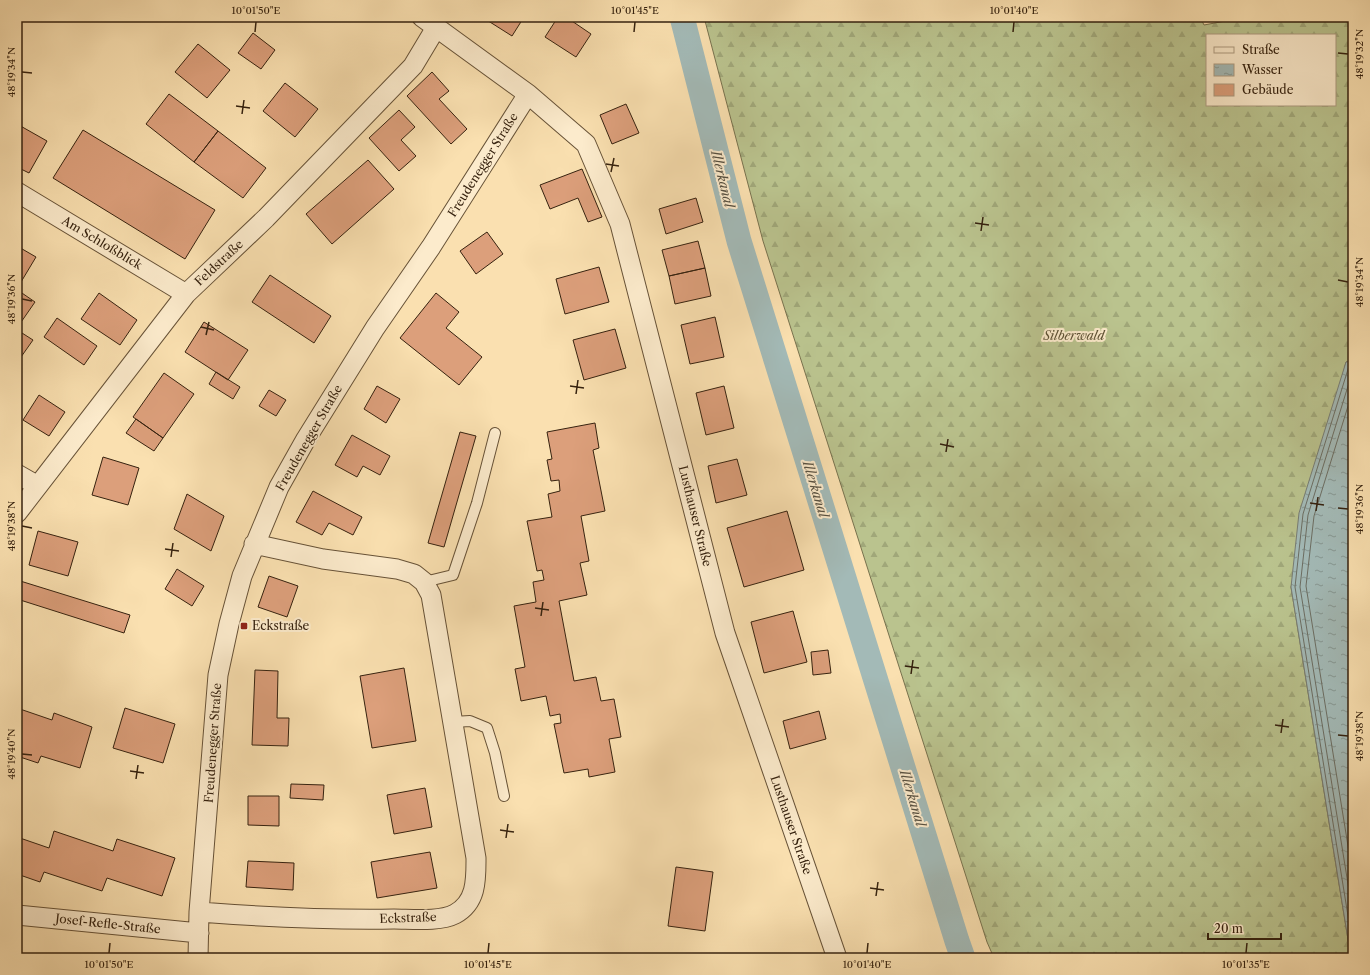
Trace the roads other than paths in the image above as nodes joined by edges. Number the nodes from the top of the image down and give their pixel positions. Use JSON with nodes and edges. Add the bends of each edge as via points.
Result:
{"nodes":[{"id":1,"x":430,"y":22,"type":"edge"},
{"id":2,"x":528,"y":94,"type":"junction"},
{"id":3,"x":17,"y":192,"type":"edge"},
{"id":4,"x":186,"y":294,"type":"junction"},
{"id":5,"x":495,"y":433,"type":"dead end"},
{"id":6,"x":17,"y":474,"type":"edge"},
{"id":7,"x":38,"y":486,"type":"junction"},
{"id":8,"x":17,"y":513,"type":"edge"},
{"id":9,"x":254,"y":544,"type":"junction"},
{"id":10,"x":424,"y":582,"type":"junction"},
{"id":11,"x":453,"y":722,"type":"junction"},
{"id":12,"x":504,"y":796,"type":"dead end"},
{"id":13,"x":199,"y":912,"type":"junction"},
{"id":14,"x":17,"y":915,"type":"edge"},
{"id":15,"x":199,"y":932,"type":"junction"},
{"id":16,"x":198,"y":958,"type":"edge"},
{"id":17,"x":837,"y":958,"type":"edge"}],
"edges":[{"from":1,"to":2,"type":"street"},
{"from":1,"to":4,"type":"street","name":"Feldstraße","via":[[413,66],[266,218]]},
{"from":2,"to":9,"type":"street","name":"Freudenegger Straße","via":[[431,247],[375,328],[306,439],[279,487]]},
{"from":2,"to":17,"type":"street","name":"Lusthauser Straße","via":[[586,144],[620,224],[725,633]]},
{"from":3,"to":4,"type":"street","name":"Am Schloßblick"},
{"from":4,"to":7,"type":"street","name":"Feldstraße"},
{"from":5,"to":10,"type":"lane","via":[[477,503],[453,575]]},
{"from":6,"to":7,"type":"street"},
{"from":7,"to":8,"type":"street","name":"Feldstraße"},
{"from":9,"to":10,"type":"street","via":[[323,559],[397,569],[414,574]]},
{"from":9,"to":13,"type":"street","name":"Freudenegger Straße","via":[[242,576],[218,675]]},
{"from":10,"to":11,"type":"street","name":"Eckstraße","via":[[430,595]]},
{"from":11,"to":12,"type":"lane","via":[[470,720],[488,728]]},
{"from":11,"to":13,"type":"street","name":"Eckstraße","via":[[476,858],[472,897],[464,907],[454,914],[434,919],[334,920]]},
{"from":13,"to":15,"type":"street","name":"Freudenegger Straße"},
{"from":14,"to":15,"type":"street","name":"Josef-Refle-Straße"},
{"from":15,"to":16,"type":"street","name":"Freudenegger Straße"}]}
